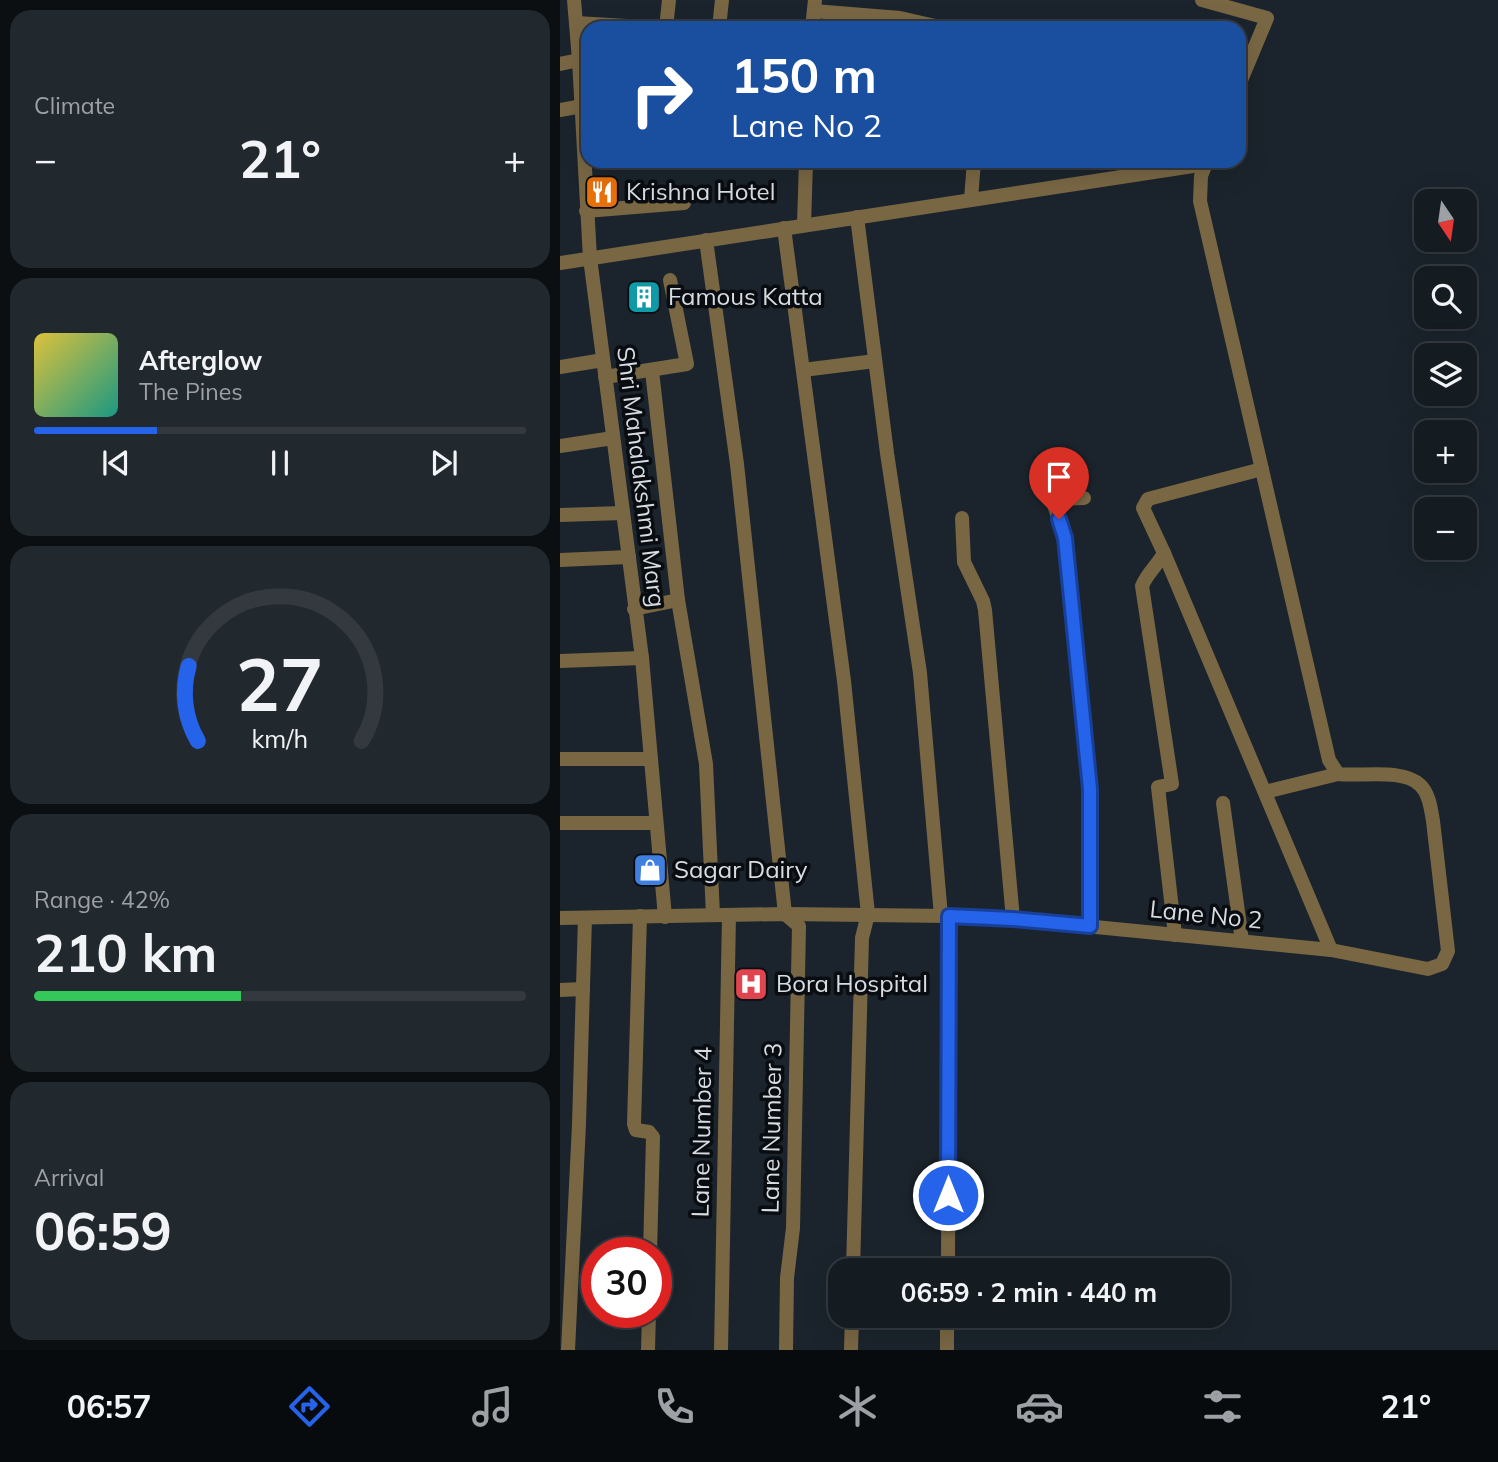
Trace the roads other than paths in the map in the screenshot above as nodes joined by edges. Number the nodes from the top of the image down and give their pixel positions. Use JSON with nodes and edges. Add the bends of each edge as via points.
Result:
{"nodes":[{"id":1,"x":574,"y":0,"type":"edge"},
{"id":2,"x":669,"y":0,"type":"edge"},
{"id":3,"x":722,"y":0,"type":"edge"},
{"id":4,"x":1202,"y":0,"type":"edge"},
{"id":5,"x":814,"y":5,"type":"edge"},
{"id":6,"x":665,"y":21,"type":"edge"},
{"id":7,"x":720,"y":21,"type":"edge"},
{"id":8,"x":913,"y":21,"type":"edge"},
{"id":9,"x":576,"y":23,"type":"junction"},
{"id":10,"x":581,"y":23,"type":"edge"},
{"id":11,"x":579,"y":60,"type":"junction"},
{"id":12,"x":560,"y":64,"type":"edge"},
{"id":13,"x":1246,"y":68,"type":"edge"},
{"id":14,"x":581,"y":91,"type":"edge"},
{"id":15,"x":581,"y":107,"type":"edge"},
{"id":16,"x":560,"y":110,"type":"edge"},
{"id":17,"x":586,"y":168,"type":"edge"},
{"id":18,"x":806,"y":168,"type":"edge"},
{"id":19,"x":973,"y":168,"type":"edge"},
{"id":20,"x":1129,"y":168,"type":"edge"},
{"id":21,"x":1173,"y":168,"type":"edge"},
{"id":22,"x":1204,"y":168,"type":"edge"},
{"id":23,"x":1133,"y":175,"type":"junction"},
{"id":24,"x":971,"y":200,"type":"junction"},
{"id":25,"x":684,"y":203,"type":"dead end"},
{"id":26,"x":586,"y":211,"type":"junction"},
{"id":27,"x":857,"y":217,"type":"junction"},
{"id":28,"x":804,"y":225,"type":"junction"},
{"id":29,"x":784,"y":228,"type":"junction"},
{"id":30,"x":706,"y":240,"type":"junction"},
{"id":31,"x":590,"y":258,"type":"junction"},
{"id":32,"x":560,"y":263,"type":"edge"},
{"id":33,"x":670,"y":280,"type":"dead end"},
{"id":34,"x":603,"y":360,"type":"junction"},
{"id":35,"x":875,"y":361,"type":"junction"},
{"id":36,"x":560,"y":367,"type":"edge"},
{"id":37,"x":803,"y":370,"type":"junction"},
{"id":38,"x":652,"y":371,"type":"junction"},
{"id":39,"x":605,"y":377,"type":"junction"},
{"id":40,"x":613,"y":438,"type":"junction"},
{"id":41,"x":560,"y":446,"type":"edge"},
{"id":42,"x":1262,"y":468,"type":"junction"},
{"id":43,"x":1084,"y":498,"type":"dead end"},
{"id":44,"x":623,"y":513,"type":"junction"},
{"id":45,"x":560,"y":515,"type":"edge"},
{"id":46,"x":962,"y":518,"type":"dead end"},
{"id":47,"x":1164,"y":553,"type":"junction"},
{"id":48,"x":629,"y":557,"type":"junction"},
{"id":49,"x":560,"y":560,"type":"edge"},
{"id":50,"x":678,"y":600,"type":"junction"},
{"id":51,"x":634,"y":609,"type":"junction"},
{"id":52,"x":642,"y":658,"type":"junction"},
{"id":53,"x":560,"y":661,"type":"edge"},
{"id":54,"x":560,"y":759,"type":"edge"},
{"id":55,"x":651,"y":759,"type":"junction"},
{"id":56,"x":1338,"y":774,"type":"junction"},
{"id":57,"x":1265,"y":792,"type":"junction"},
{"id":58,"x":1223,"y":803,"type":"dead end"},
{"id":59,"x":560,"y":822,"type":"edge"},
{"id":60,"x":656,"y":823,"type":"junction"},
{"id":61,"x":785,"y":914,"type":"junction"},
{"id":62,"x":867,"y":914,"type":"junction"},
{"id":63,"x":713,"y":915,"type":"junction"},
{"id":64,"x":730,"y":915,"type":"junction"},
{"id":65,"x":640,"y":916,"type":"junction"},
{"id":66,"x":665,"y":916,"type":"junction"},
{"id":67,"x":945,"y":916,"type":"junction"},
{"id":68,"x":560,"y":918,"type":"edge"},
{"id":69,"x":585,"y":918,"type":"junction"},
{"id":70,"x":1013,"y":919,"type":"junction"},
{"id":71,"x":1090,"y":926,"type":"junction"},
{"id":72,"x":1175,"y":934,"type":"junction"},
{"id":73,"x":1242,"y":941,"type":"junction"},
{"id":74,"x":1331,"y":950,"type":"junction"},
{"id":75,"x":583,"y":989,"type":"junction"},
{"id":76,"x":560,"y":990,"type":"edge"},
{"id":77,"x":650,"y":1237,"type":"edge"},
{"id":78,"x":853,"y":1258,"type":"edge"},
{"id":79,"x":948,"y":1258,"type":"edge"},
{"id":80,"x":649,"y":1328,"type":"edge"},
{"id":81,"x":852,"y":1328,"type":"edge"},
{"id":82,"x":947,"y":1328,"type":"edge"},
{"id":83,"x":568,"y":1350,"type":"edge"},
{"id":84,"x":649,"y":1350,"type":"edge"},
{"id":85,"x":721,"y":1350,"type":"edge"},
{"id":86,"x":786,"y":1350,"type":"edge"},
{"id":87,"x":851,"y":1350,"type":"edge"},
{"id":88,"x":947,"y":1350,"type":"edge"}],
"edges":[{"from":1,"to":9,"type":"street","name":"Shri Mahalakshmi Marg"},
{"from":2,"to":6,"type":"street"},
{"from":3,"to":7,"type":"street"},
{"from":4,"to":13,"type":"street","via":[[1267,18]]},
{"from":5,"to":8,"type":"street"},
{"from":9,"to":10,"type":"street"},
{"from":9,"to":11,"type":"street","name":"Shri Mahalakshmi Marg"},
{"from":11,"to":12,"type":"street"},
{"from":11,"to":14,"type":"street","name":"Shri Mahalakshmi Marg"},
{"from":15,"to":16,"type":"street"},
{"from":17,"to":26,"type":"street","name":"Shri Mahalakshmi Marg"},
{"from":18,"to":28,"type":"street"},
{"from":19,"to":24,"type":"street"},
{"from":20,"to":23,"type":"street"},
{"from":21,"to":23,"type":"street"},
{"from":22,"to":42,"type":"street","via":[[1200,201]]},
{"from":23,"to":24,"type":"street"},
{"from":24,"to":27,"type":"street"},
{"from":25,"to":26,"type":"street"},
{"from":26,"to":31,"type":"street","name":"Shri Mahalakshmi Marg"},
{"from":27,"to":28,"type":"street"},
{"from":27,"to":35,"type":"street"},
{"from":28,"to":29,"type":"street"},
{"from":29,"to":30,"type":"street"},
{"from":29,"to":37,"type":"street"},
{"from":30,"to":31,"type":"street"},
{"from":30,"to":61,"type":"street","via":[[737,464]]},
{"from":31,"to":32,"type":"street"},
{"from":31,"to":34,"type":"street","name":"Shri Mahalakshmi Marg"},
{"from":33,"to":38,"type":"street","via":[[687,364]]},
{"from":34,"to":36,"type":"street"},
{"from":34,"to":39,"type":"street","name":"Shri Mahalakshmi Marg"},
{"from":35,"to":37,"type":"street"},
{"from":35,"to":67,"type":"street","via":[[920,673]]},
{"from":37,"to":62,"type":"street","via":[[844,681]]},
{"from":38,"to":39,"type":"street"},
{"from":38,"to":50,"type":"street"},
{"from":39,"to":40,"type":"street","name":"Shri Mahalakshmi Marg"},
{"from":40,"to":41,"type":"street"},
{"from":40,"to":44,"type":"street","name":"Shri Mahalakshmi Marg"},
{"from":42,"to":47,"type":"street","via":[[1148,499],[1144,513]]},
{"from":42,"to":56,"type":"street","via":[[1329,760]]},
{"from":43,"to":71,"type":"street","via":[[1052,499],[1065,538],[1090,789]]},
{"from":44,"to":45,"type":"street"},
{"from":44,"to":48,"type":"street","name":"Shri Mahalakshmi Marg"},
{"from":46,"to":70,"type":"street","via":[[964,562],[985,610]]},
{"from":47,"to":57,"type":"street"},
{"from":47,"to":72,"type":"street","via":[[1142,586],[1172,784],[1158,787]]},
{"from":48,"to":49,"type":"street"},
{"from":48,"to":51,"type":"street","name":"Shri Mahalakshmi Marg"},
{"from":50,"to":51,"type":"street"},
{"from":50,"to":63,"type":"street","via":[[706,764]]},
{"from":51,"to":52,"type":"street","name":"Shri Mahalakshmi Marg"},
{"from":52,"to":53,"type":"street"},
{"from":52,"to":55,"type":"street","name":"Shri Mahalakshmi Marg"},
{"from":54,"to":55,"type":"street"},
{"from":55,"to":60,"type":"street","name":"Shri Mahalakshmi Marg"},
{"from":56,"to":57,"type":"street"},
{"from":56,"to":74,"type":"street","name":"Lane No 2","via":[[1408,777],[1421,786],[1433,821],[1448,951],[1442,964],[1429,969]]},
{"from":57,"to":74,"type":"street"},
{"from":58,"to":73,"type":"street"},
{"from":59,"to":60,"type":"street"},
{"from":60,"to":66,"type":"street","name":"Shri Mahalakshmi Marg"},
{"from":61,"to":62,"type":"street","name":"Lane No 2"},
{"from":61,"to":64,"type":"street","name":"Lane No 2"},
{"from":61,"to":86,"type":"street","name":"Lane Number 3","via":[[799,926]]},
{"from":62,"to":67,"type":"street","name":"Lane No 2"},
{"from":62,"to":78,"type":"street","via":[[862,938]]},
{"from":63,"to":64,"type":"street","name":"Lane No 2"},
{"from":63,"to":66,"type":"street","name":"Lane No 2"},
{"from":64,"to":85,"type":"street","name":"Lane Number 4"},
{"from":65,"to":66,"type":"street","name":"Lane No 2"},
{"from":65,"to":69,"type":"street","name":"Lane No 2"},
{"from":65,"to":77,"type":"street","via":[[634,1128],[649,1132],[653,1140]]},
{"from":67,"to":70,"type":"street","name":"Lane No 2"},
{"from":67,"to":79,"type":"street"},
{"from":68,"to":69,"type":"street","name":"Lane No 2"},
{"from":69,"to":75,"type":"street"},
{"from":70,"to":71,"type":"street","name":"Lane No 2"},
{"from":71,"to":72,"type":"street","name":"Lane No 2"},
{"from":72,"to":73,"type":"street","name":"Lane No 2"},
{"from":73,"to":74,"type":"street","name":"Lane No 2"},
{"from":75,"to":76,"type":"street"},
{"from":75,"to":83,"type":"street"},
{"from":80,"to":84,"type":"street"},
{"from":81,"to":87,"type":"street"},
{"from":82,"to":88,"type":"street"}]}
